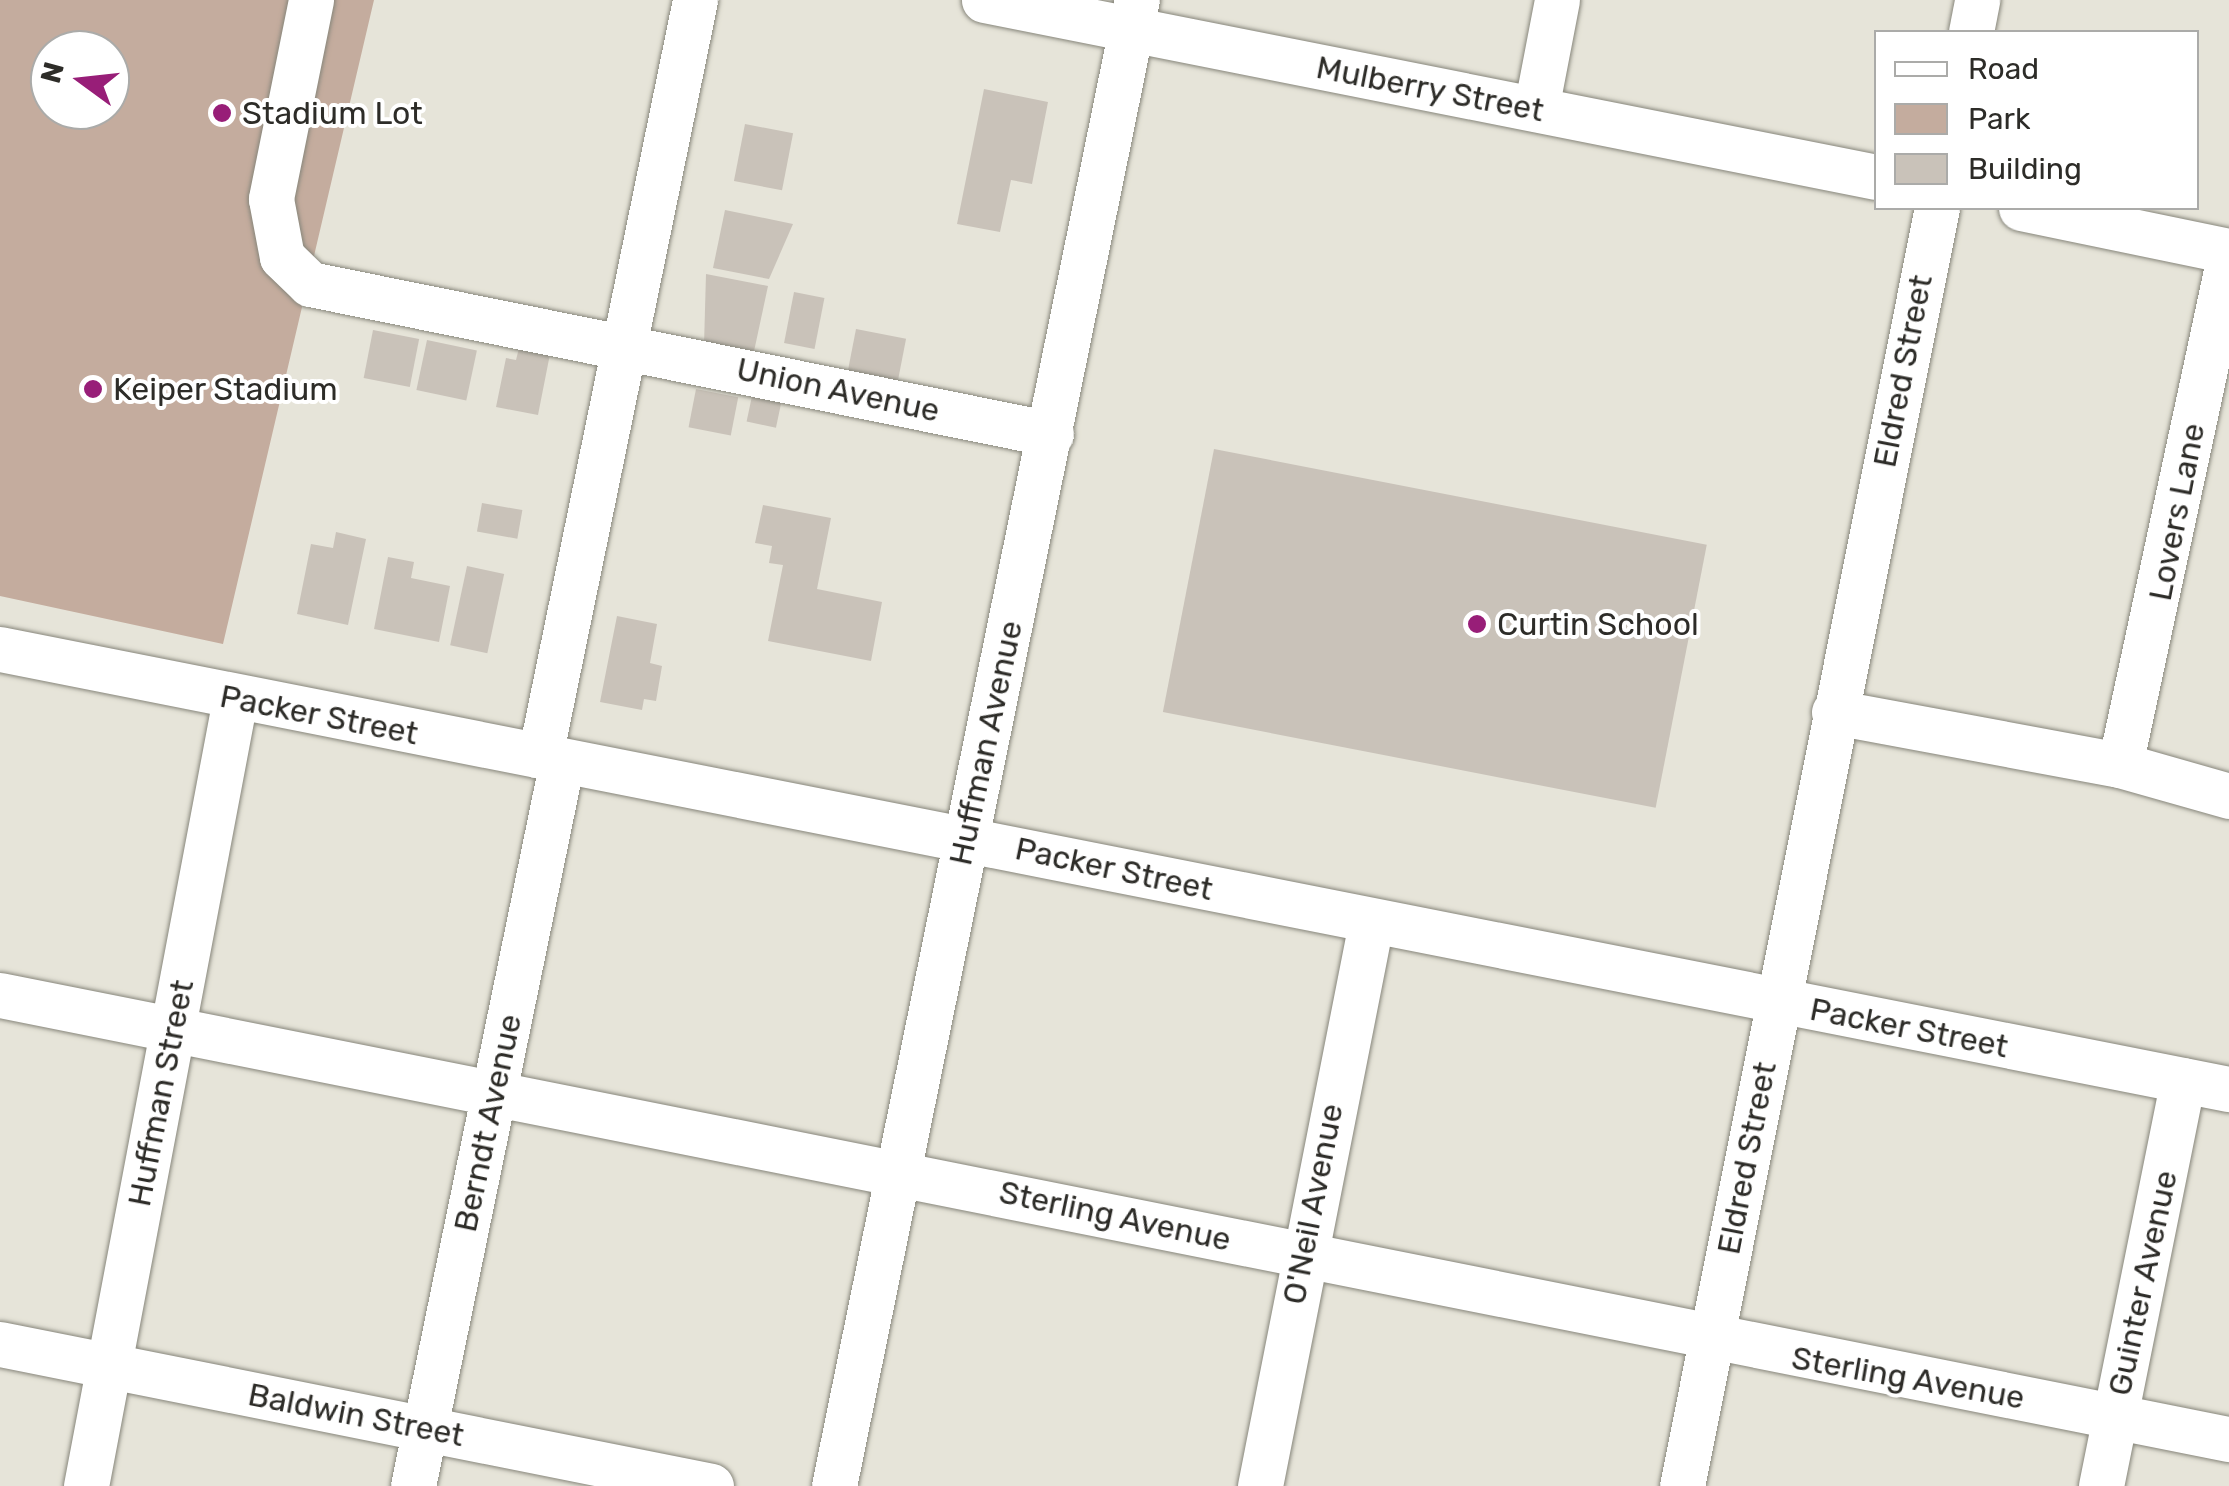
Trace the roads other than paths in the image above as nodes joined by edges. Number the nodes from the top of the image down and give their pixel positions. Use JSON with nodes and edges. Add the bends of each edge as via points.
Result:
{"nodes":[{"id":1,"x":311,"y":0,"type":"edge"},
{"id":2,"x":695,"y":0,"type":"edge"},
{"id":3,"x":984,"y":0,"type":"edge"},
{"id":4,"x":1558,"y":0,"type":"edge"},
{"id":5,"x":1977,"y":0,"type":"edge"},
{"id":6,"x":1134,"y":15,"type":"edge"},
{"id":7,"x":1971,"y":30,"type":"edge"},
{"id":8,"x":1536,"y":109,"type":"junction"},
{"id":9,"x":1874,"y":177,"type":"edge"},
{"id":10,"x":1937,"y":210,"type":"edge"},
{"id":11,"x":2030,"y":210,"type":"edge"},
{"id":12,"x":2229,"y":254,"type":"edge"},
{"id":13,"x":625,"y":349,"type":"junction"},
{"id":14,"x":1051,"y":434,"type":"junction"},
{"id":15,"x":0,"y":649,"type":"edge"},
{"id":16,"x":235,"y":700,"type":"junction"},
{"id":17,"x":1834,"y":712,"type":"junction"},
{"id":18,"x":551,"y":758,"type":"junction"},
{"id":19,"x":2120,"y":765,"type":"junction"},
{"id":20,"x":2229,"y":796,"type":"edge"},
{"id":21,"x":965,"y":838,"type":"junction"},
{"id":22,"x":1371,"y":922,"type":"junction"},
{"id":23,"x":0,"y":994,"type":"edge"},
{"id":24,"x":1778,"y":1004,"type":"junction"},
{"id":25,"x":174,"y":1027,"type":"junction"},
{"id":26,"x":2183,"y":1080,"type":"junction"},
{"id":27,"x":2229,"y":1088,"type":"edge"},
{"id":28,"x":494,"y":1091,"type":"junction"},
{"id":29,"x":900,"y":1170,"type":"junction"},
{"id":30,"x":1301,"y":1254,"type":"junction"},
{"id":31,"x":1710,"y":1341,"type":"junction"},
{"id":32,"x":0,"y":1344,"type":"edge"},
{"id":33,"x":107,"y":1366,"type":"junction"},
{"id":34,"x":2115,"y":1416,"type":"junction"},
{"id":35,"x":426,"y":1429,"type":"junction"},
{"id":36,"x":2229,"y":1439,"type":"edge"},
{"id":37,"x":86,"y":1486,"type":"edge"},
{"id":38,"x":413,"y":1486,"type":"edge"},
{"id":39,"x":712,"y":1486,"type":"edge"},
{"id":40,"x":834,"y":1486,"type":"edge"},
{"id":41,"x":1260,"y":1486,"type":"edge"},
{"id":42,"x":1682,"y":1486,"type":"edge"},
{"id":43,"x":2101,"y":1486,"type":"edge"}],
"edges":[{"from":1,"to":13,"type":"street","name":"Union Avenue","via":[[271,230],[295,274],[326,290]]},
{"from":2,"to":13,"type":"street"},
{"from":3,"to":6,"type":"street","name":"Mulberry Street"},
{"from":4,"to":8,"type":"street"},
{"from":5,"to":7,"type":"street"},
{"from":6,"to":8,"type":"street","name":"Mulberry Street"},
{"from":6,"to":14,"type":"street","name":"Huffman Avenue"},
{"from":8,"to":9,"type":"street","name":"Mulberry Street"},
{"from":10,"to":17,"type":"street","name":"Eldred Street"},
{"from":11,"to":12,"type":"street"},
{"from":12,"to":19,"type":"street","name":"Lovers Lane"},
{"from":13,"to":14,"type":"street","name":"Union Avenue"},
{"from":13,"to":18,"type":"street"},
{"from":14,"to":21,"type":"street","name":"Huffman Avenue"},
{"from":15,"to":16,"type":"street","name":"Packer Street"},
{"from":16,"to":18,"type":"street","name":"Packer Street"},
{"from":16,"to":25,"type":"street","name":"Huffman Street"},
{"from":17,"to":19,"type":"street"},
{"from":17,"to":24,"type":"street","name":"Eldred Street"},
{"from":18,"to":21,"type":"street","name":"Packer Street"},
{"from":18,"to":28,"type":"street","name":"Berndt Avenue"},
{"from":19,"to":20,"type":"street"},
{"from":21,"to":22,"type":"street","name":"Packer Street"},
{"from":21,"to":29,"type":"street","name":"Huffman Avenue"},
{"from":22,"to":24,"type":"street","name":"Packer Street"},
{"from":22,"to":30,"type":"street","name":"O'Neil Avenue"},
{"from":23,"to":25,"type":"street","name":"Sterling Avenue"},
{"from":24,"to":26,"type":"street","name":"Packer Street"},
{"from":24,"to":31,"type":"street","name":"Eldred Street"},
{"from":25,"to":28,"type":"street","name":"Sterling Avenue"},
{"from":25,"to":33,"type":"street","name":"Huffman Street"},
{"from":26,"to":27,"type":"street","name":"Packer Street"},
{"from":26,"to":34,"type":"street","name":"Guinter Avenue"},
{"from":28,"to":29,"type":"street","name":"Sterling Avenue"},
{"from":28,"to":35,"type":"street","name":"Berndt Avenue"},
{"from":29,"to":30,"type":"street","name":"Sterling Avenue"},
{"from":29,"to":40,"type":"street","name":"Huffman Avenue"},
{"from":30,"to":31,"type":"street","name":"Sterling Avenue"},
{"from":30,"to":41,"type":"street","name":"O'Neil Avenue"},
{"from":31,"to":34,"type":"street","name":"Sterling Avenue"},
{"from":31,"to":42,"type":"street","name":"Eldred Street"},
{"from":32,"to":33,"type":"street","name":"Baldwin Street"},
{"from":33,"to":35,"type":"street","name":"Baldwin Street"},
{"from":33,"to":37,"type":"street","name":"Huffman Street"},
{"from":34,"to":36,"type":"street","name":"Sterling Avenue"},
{"from":34,"to":43,"type":"street","name":"Guinter Avenue"},
{"from":35,"to":38,"type":"street","name":"Berndt Avenue"},
{"from":35,"to":39,"type":"street","name":"Baldwin Street"}]}
